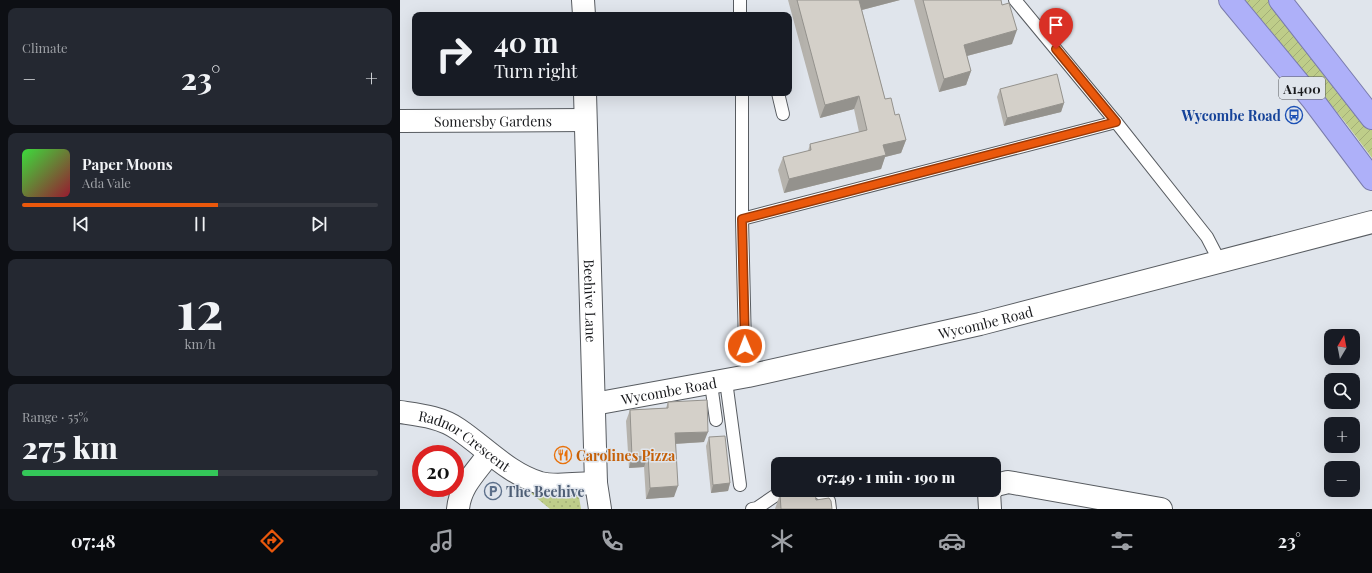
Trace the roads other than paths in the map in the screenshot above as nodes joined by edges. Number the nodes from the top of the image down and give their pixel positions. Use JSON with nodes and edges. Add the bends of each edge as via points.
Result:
{"nodes":[{"id":1,"x":583,"y":0,"type":"edge"},
{"id":2,"x":740,"y":0,"type":"edge"},
{"id":3,"x":1015,"y":0,"type":"edge"},
{"id":4,"x":1230,"y":0,"type":"edge"},
{"id":5,"x":1280,"y":0,"type":"edge"},
{"id":6,"x":584,"y":12,"type":"edge"},
{"id":7,"x":740,"y":12,"type":"edge"},
{"id":8,"x":585,"y":96,"type":"edge"},
{"id":9,"x":742,"y":96,"type":"edge"},
{"id":10,"x":779,"y":96,"type":"edge"},
{"id":11,"x":1369,"y":107,"type":"edge"},
{"id":12,"x":783,"y":114,"type":"dead end"},
{"id":13,"x":586,"y":120,"type":"junction"},
{"id":14,"x":400,"y":121,"type":"edge"},
{"id":15,"x":1116,"y":122,"type":"junction"},
{"id":16,"x":1372,"y":179,"type":"edge"},
{"id":17,"x":742,"y":219,"type":"junction"},
{"id":18,"x":1372,"y":222,"type":"edge"},
{"id":19,"x":1220,"y":262,"type":"junction"},
{"id":20,"x":748,"y":376,"type":"junction"},
{"id":21,"x":718,"y":382,"type":"junction"},
{"id":22,"x":594,"y":404,"type":"junction"},
{"id":23,"x":400,"y":412,"type":"edge"},
{"id":24,"x":716,"y":420,"type":"dead end"},
{"id":25,"x":489,"y":454,"type":"junction"},
{"id":26,"x":596,"y":483,"type":"junction"},
{"id":27,"x":1001,"y":484,"type":"edge"},
{"id":28,"x":740,"y":486,"type":"dead end"},
{"id":29,"x":989,"y":497,"type":"edge"},
{"id":30,"x":458,"y":509,"type":"edge"},
{"id":31,"x":600,"y":509,"type":"edge"},
{"id":32,"x":752,"y":509,"type":"edge"},
{"id":33,"x":830,"y":509,"type":"edge"},
{"id":34,"x":990,"y":509,"type":"edge"},
{"id":35,"x":1161,"y":509,"type":"edge"}],
"edges":[{"from":1,"to":6,"type":"street"},
{"from":2,"to":7,"type":"lane"},
{"from":3,"to":15,"type":"lane"},
{"from":4,"to":16,"type":"highway","number":"A1400","via":[[1312,99]]},
{"from":5,"to":11,"type":"highway","number":"A1400"},
{"from":8,"to":13,"type":"street","name":"Beehive Lane"},
{"from":9,"to":17,"type":"lane"},
{"from":10,"to":12,"type":"lane"},
{"from":13,"to":14,"type":"street","name":"Somersby Gardens"},
{"from":13,"to":22,"type":"street","name":"Beehive Lane"},
{"from":15,"to":17,"type":"lane"},
{"from":15,"to":19,"type":"lane","via":[[1207,236]]},
{"from":17,"to":20,"type":"lane"},
{"from":18,"to":19,"type":"street","name":"Wycombe Road"},
{"from":19,"to":20,"type":"street","name":"Wycombe Road","via":[[980,324]]},
{"from":20,"to":21,"type":"street","name":"Wycombe Road"},
{"from":21,"to":22,"type":"street","name":"Wycombe Road"},
{"from":21,"to":24,"type":"lane"},
{"from":21,"to":28,"type":"lane"},
{"from":22,"to":26,"type":"street","name":"Beehive Lane"},
{"from":23,"to":25,"type":"street","name":"Radnor Crescent","via":[[434,418],[458,428]]},
{"from":25,"to":26,"type":"street","name":"Radnor Crescent","via":[[516,473],[542,483]]},
{"from":25,"to":30,"type":"street","via":[[464,486]]},
{"from":26,"to":31,"type":"street","name":"Beehive Lane"},
{"from":27,"to":35,"type":"street","via":[[1008,482]]},
{"from":29,"to":34,"type":"street"},
{"from":32,"to":33,"type":"lane","via":[[776,496],[819,492],[829,501]]}]}
